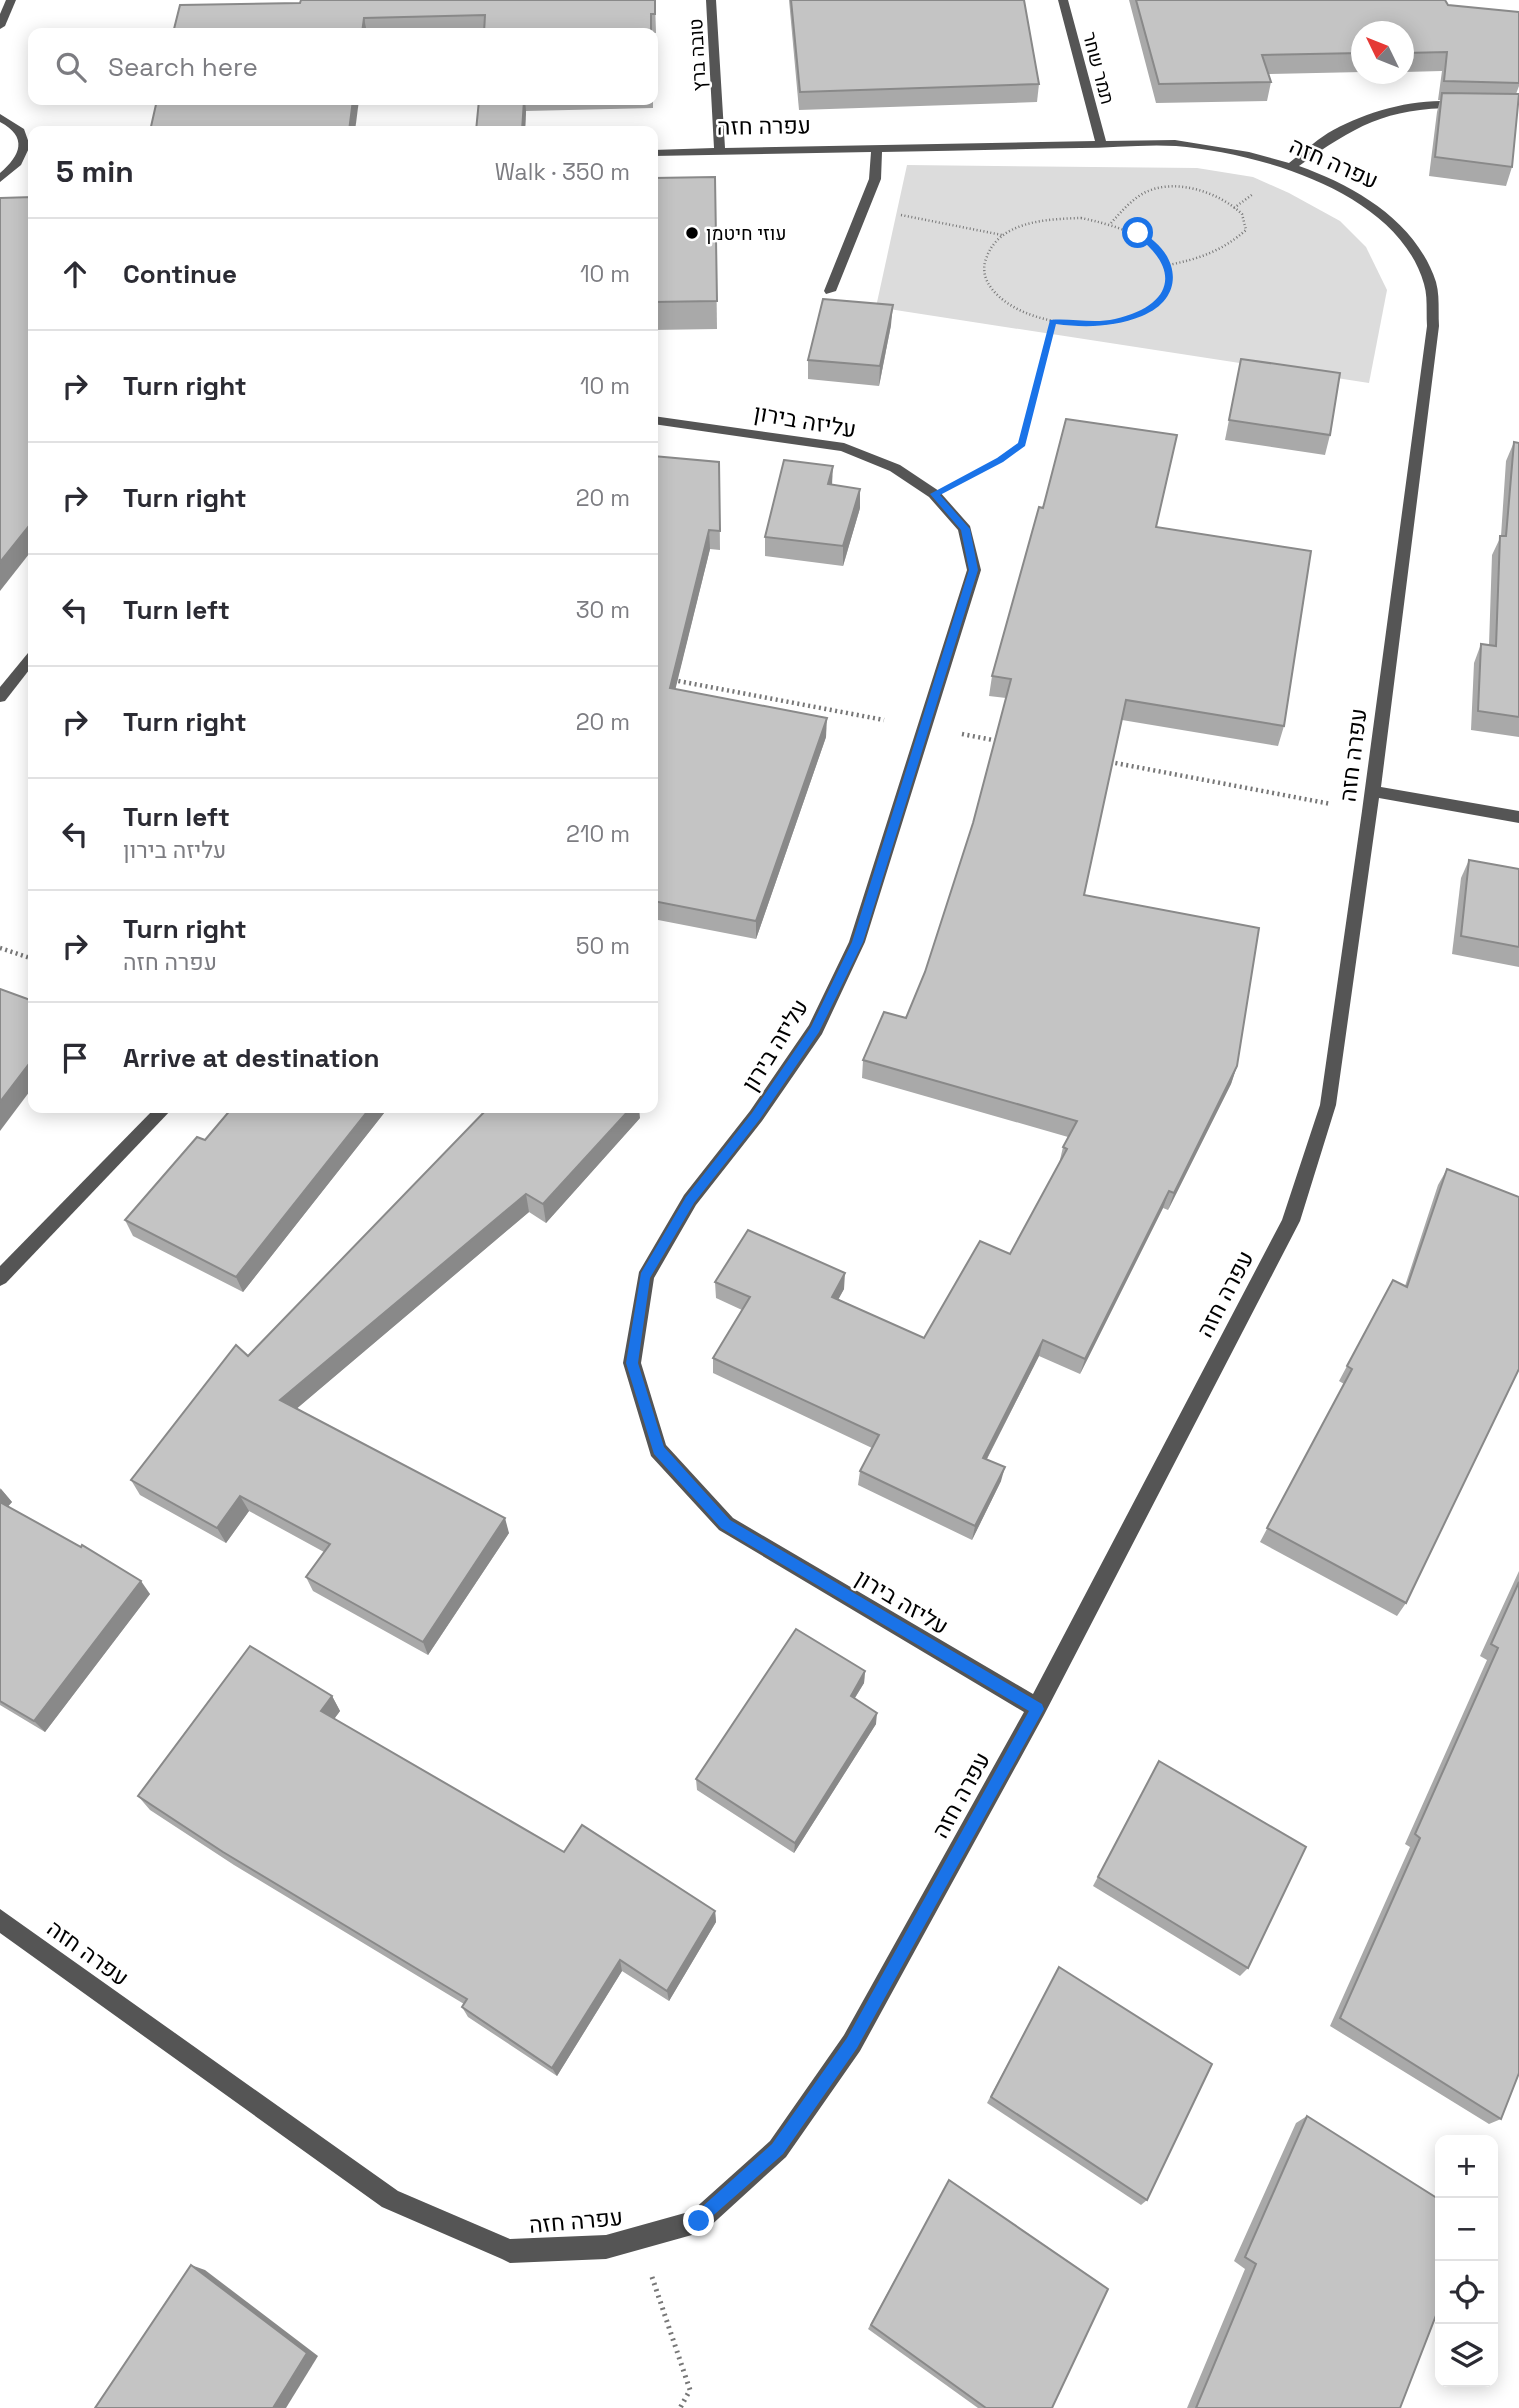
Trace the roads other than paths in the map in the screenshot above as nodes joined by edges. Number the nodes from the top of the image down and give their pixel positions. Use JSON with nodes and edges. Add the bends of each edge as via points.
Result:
{"nodes":[{"id":1,"x":11,"y":0,"type":"edge"},
{"id":2,"x":711,"y":0,"type":"edge"},
{"id":3,"x":1063,"y":0,"type":"edge"},
{"id":4,"x":0,"y":26,"type":"edge"},
{"id":5,"x":1471,"y":105,"type":"edge"},
{"id":6,"x":0,"y":117,"type":"edge"},
{"id":7,"x":1101,"y":144,"type":"junction"},
{"id":8,"x":877,"y":148,"type":"junction"},
{"id":9,"x":28,"y":149,"type":"edge"},
{"id":10,"x":720,"y":151,"type":"junction"},
{"id":11,"x":28,"y":153,"type":"edge"},
{"id":12,"x":658,"y":153,"type":"edge"},
{"id":13,"x":1291,"y":166,"type":"junction"},
{"id":14,"x":0,"y":180,"type":"edge"},
{"id":15,"x":830,"y":291,"type":"dead end"},
{"id":16,"x":658,"y":421,"type":"edge"},
{"id":17,"x":28,"y":662,"type":"edge"},
{"id":18,"x":0,"y":697,"type":"edge"},
{"id":19,"x":1373,"y":791,"type":"junction"},
{"id":20,"x":1519,"y":817,"type":"edge"},
{"id":21,"x":160,"y":1113,"type":"edge"},
{"id":22,"x":0,"y":1278,"type":"edge"},
{"id":23,"x":1037,"y":1709,"type":"junction"},
{"id":24,"x":0,"y":1920,"type":"edge"}],
"edges":[{"from":1,"to":4,"type":"street"},
{"from":2,"to":10,"type":"street","name":"טובה ברץ"},
{"from":3,"to":7,"type":"street","name":"תמר שחר"},
{"from":5,"to":13,"type":"street","via":[[1433,104],[1380,115],[1335,134]]},
{"from":6,"to":9,"type":"street","via":[[18,127]]},
{"from":7,"to":8,"type":"street","name":"עפרה חזה"},
{"from":7,"to":13,"type":"street","name":"עפרה חזה","via":[[1175,143],[1231,150]]},
{"from":8,"to":10,"type":"street","name":"עפרה חזה"},
{"from":8,"to":15,"type":"street","via":[[875,179]]},
{"from":10,"to":12,"type":"street","name":"עפרה חזה"},
{"from":11,"to":14,"type":"street"},
{"from":13,"to":19,"type":"street","name":"עפרה חזה","via":[[1347,190],[1381,212],[1408,240],[1429,280],[1433,326]]},
{"from":16,"to":23,"type":"street","name":"עליזה בירון","via":[[844,447],[895,468],[934,494],[965,529],[974,570],[858,942],[816,1029],[690,1200],[645,1277],[632,1363],[659,1450],[726,1524]]},
{"from":17,"to":18,"type":"street"},
{"from":19,"to":20,"type":"street"},
{"from":19,"to":23,"type":"street","name":"עפרה חזה","via":[[1328,1105],[1291,1221]]},
{"from":21,"to":22,"type":"street"},
{"from":23,"to":24,"type":"street","name":"עפרה חזה","via":[[852,2043],[778,2149],[699,2221],[606,2247],[510,2251],[390,2199]]}]}
